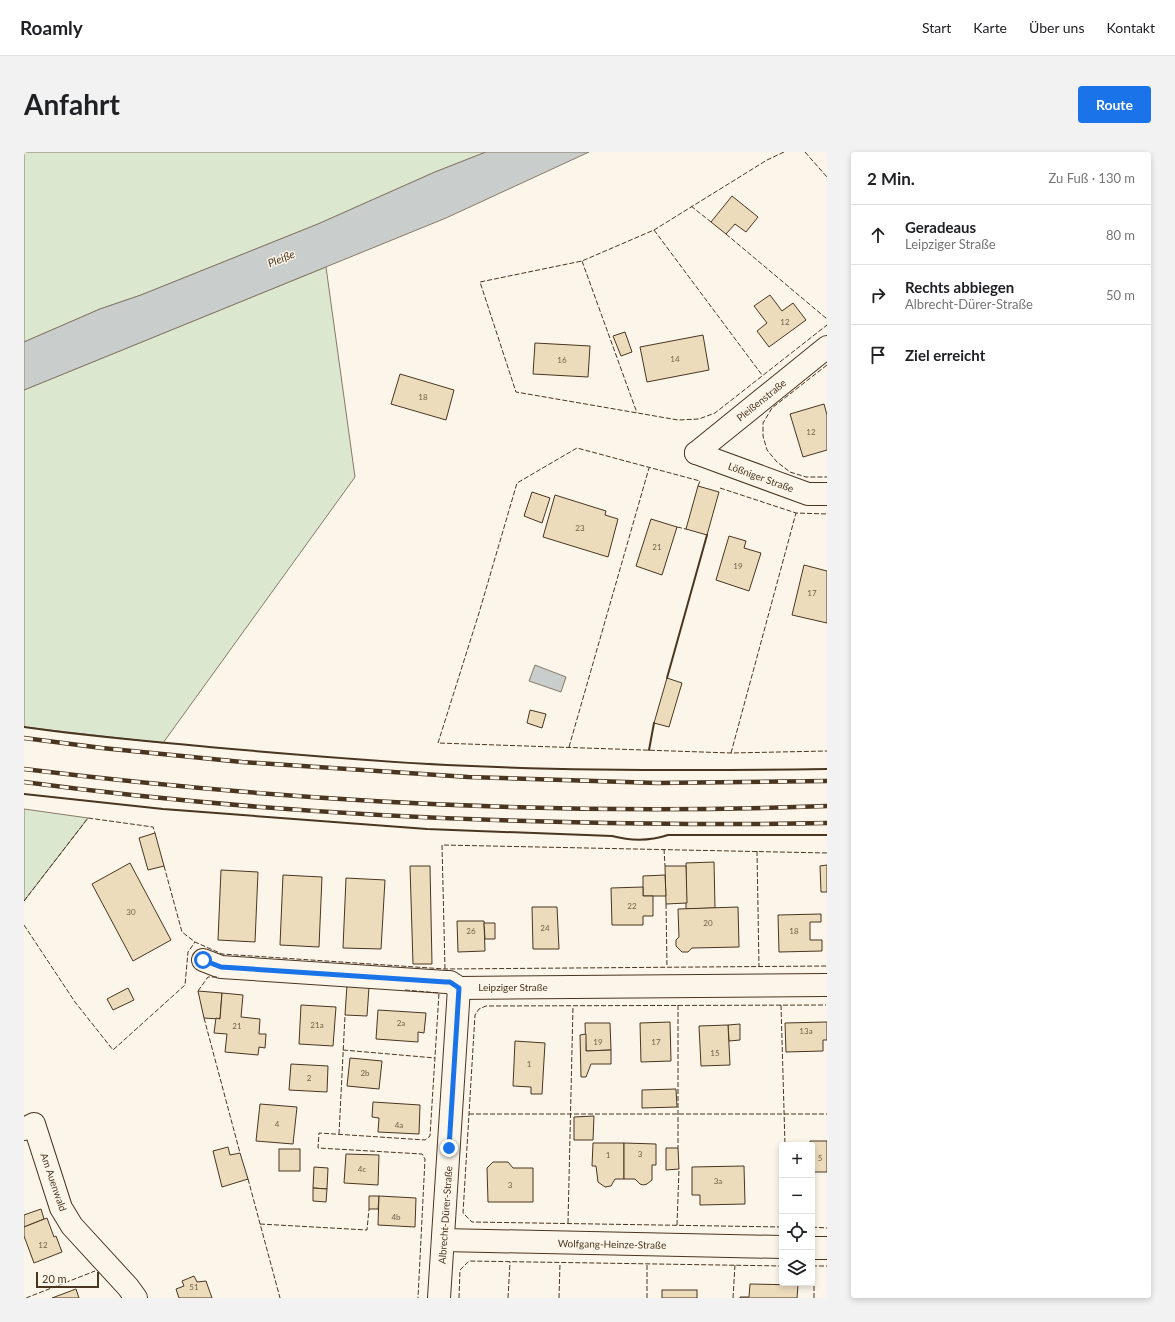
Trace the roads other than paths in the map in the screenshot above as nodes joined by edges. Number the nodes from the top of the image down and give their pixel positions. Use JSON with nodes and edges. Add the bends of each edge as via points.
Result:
{"nodes":[{"id":1,"x":827,"y":348,"type":"edge"},
{"id":2,"x":696,"y":453,"type":"joint"},
{"id":3,"x":827,"y":494,"type":"edge"},
{"id":4,"x":203,"y":960,"type":"dead end"},
{"id":5,"x":827,"y":986,"type":"edge"},
{"id":6,"x":459,"y":988,"type":"junction"},
{"id":7,"x":24,"y":1129,"type":"edge"},
{"id":8,"x":443,"y":1240,"type":"junction"},
{"id":9,"x":779,"y":1247,"type":"edge"},
{"id":10,"x":815,"y":1248,"type":"edge"},
{"id":11,"x":827,"y":1248,"type":"edge"},
{"id":12,"x":136,"y":1298,"type":"edge"},
{"id":13,"x":439,"y":1298,"type":"edge"}],
"edges":[{"from":1,"to":2,"type":"street","name":"Pleißenstraße"},
{"from":2,"to":3,"type":"street","name":"Lößniger Straße","via":[[808,494]]},
{"from":4,"to":6,"type":"street","name":"Leipziger Straße","via":[[221,967],[450,982]]},
{"from":5,"to":6,"type":"street","name":"Leipziger Straße"},
{"from":6,"to":8,"type":"street","name":"Albrecht-Dürer-Straße"},
{"from":7,"to":12,"type":"street","name":"Am Auenwald","via":[[34,1124],[61,1208],[72,1226]]},
{"from":8,"to":9,"type":"street","name":"Wolfgang-Heinze-Straße"},
{"from":8,"to":13,"type":"street","name":"Albrecht-Dürer-Straße"},
{"from":10,"to":11,"type":"street"}]}
